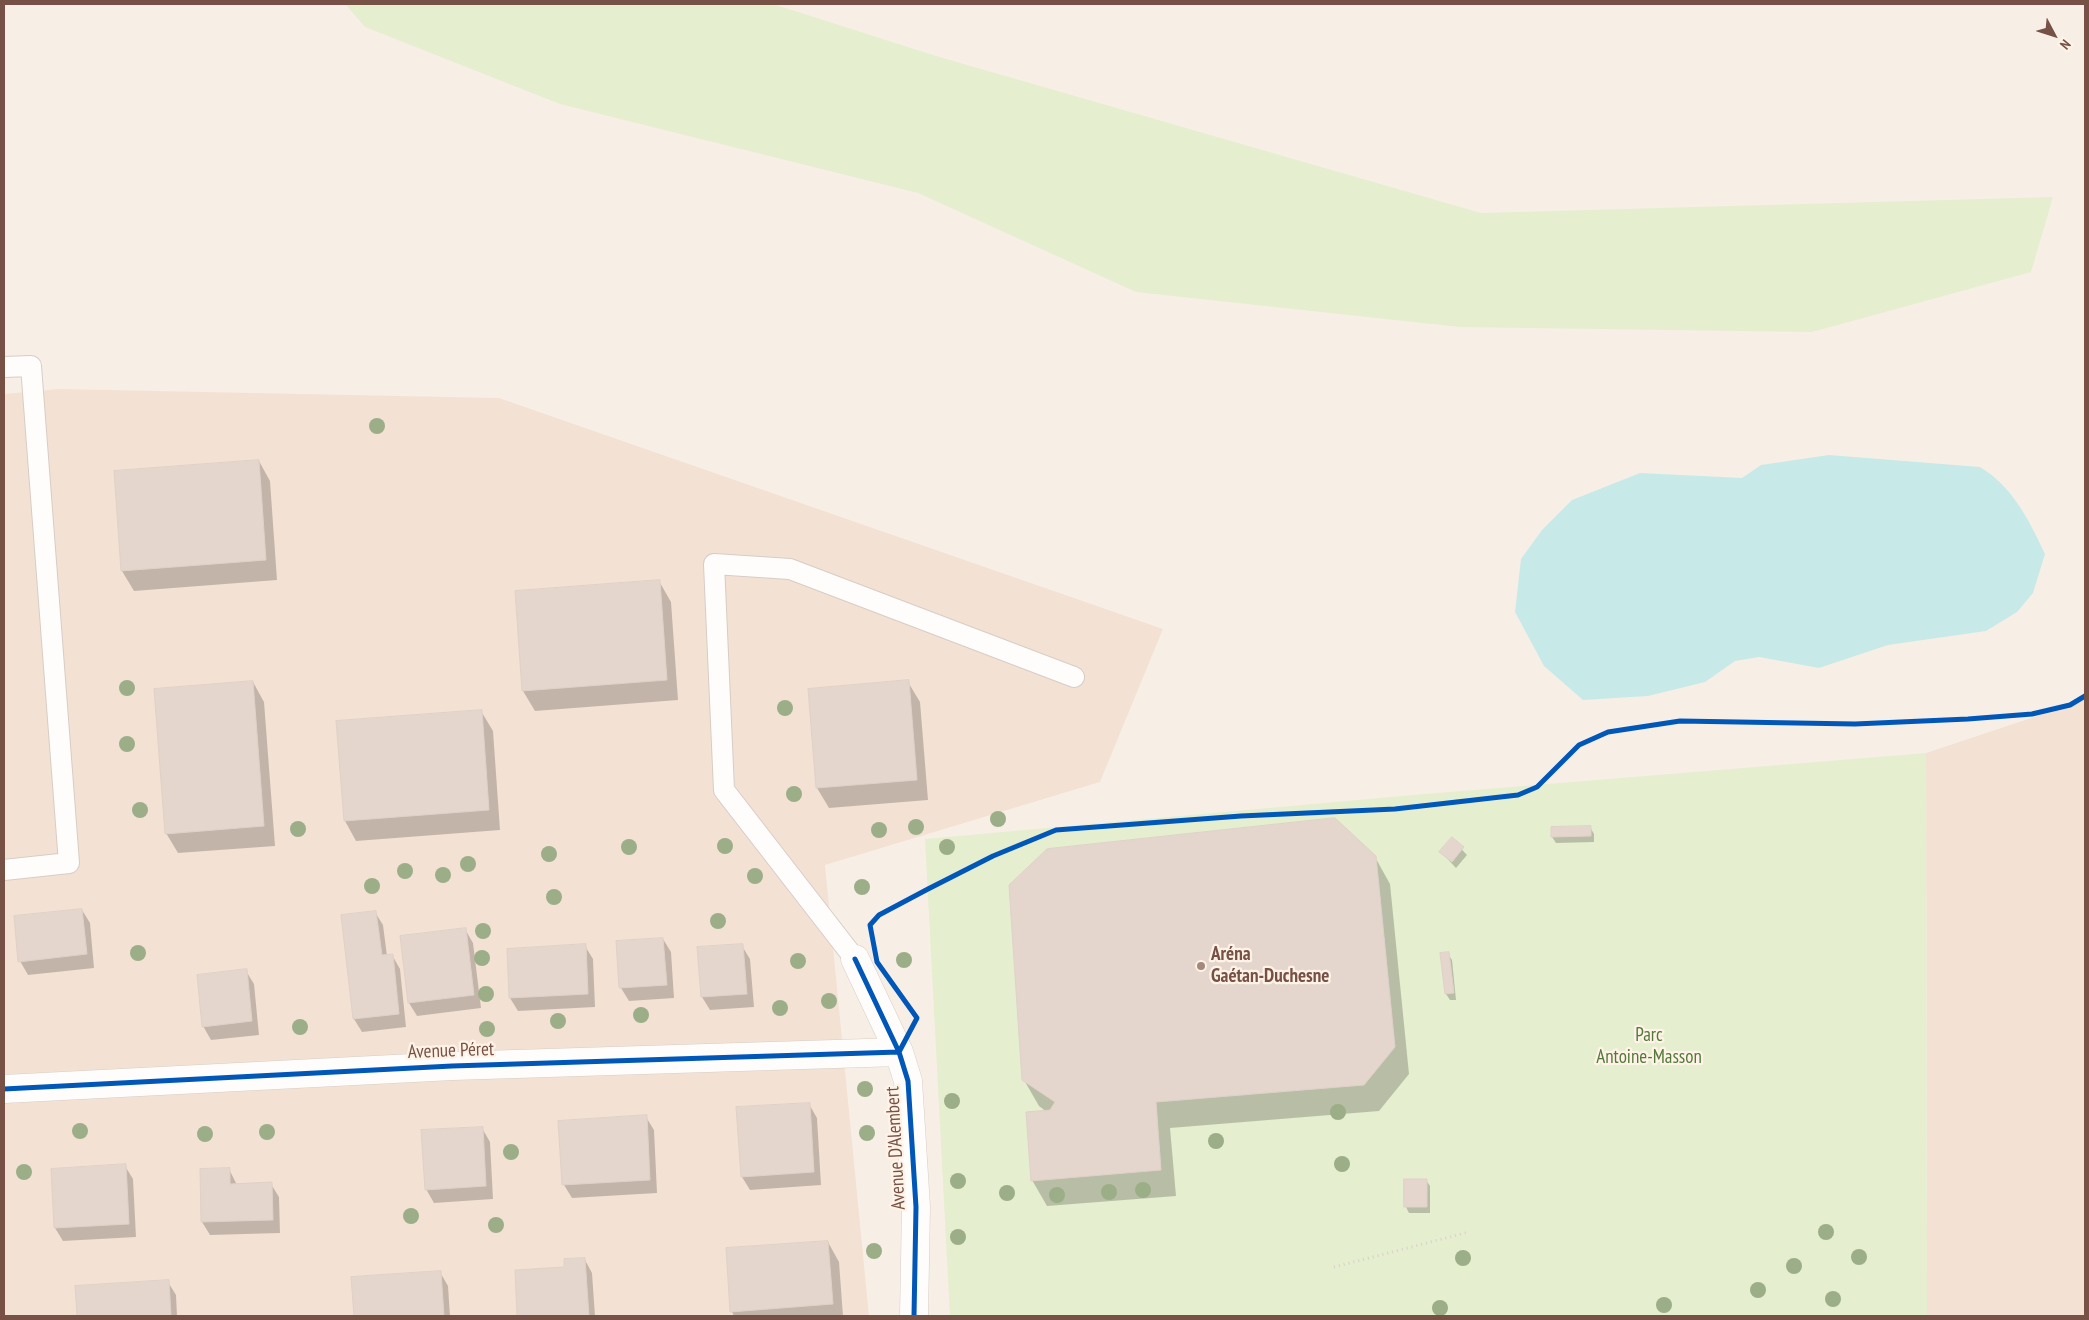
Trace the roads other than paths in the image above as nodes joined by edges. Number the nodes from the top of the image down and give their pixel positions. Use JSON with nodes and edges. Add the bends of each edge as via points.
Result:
{"nodes":[{"id":1,"x":4,"y":367,"type":"edge"},
{"id":2,"x":1074,"y":677,"type":"dead end"},
{"id":3,"x":4,"y":870,"type":"edge"},
{"id":4,"x":855,"y":959,"type":"joint"},
{"id":5,"x":899,"y":1052,"type":"junction"},
{"id":6,"x":4,"y":1089,"type":"edge"},
{"id":7,"x":914,"y":1316,"type":"edge"}],
"edges":[{"from":1,"to":3,"type":"lane","via":[[31,366],[70,863]]},
{"from":2,"to":4,"type":"lane","via":[[790,569],[714,564],[724,790]]},
{"from":4,"to":5,"type":"street","name":"Avenue D'Alembert"},
{"from":5,"to":6,"type":"street","name":"Avenue Péret","via":[[452,1066]]},
{"from":5,"to":7,"type":"street","name":"Avenue D'Alembert","via":[[908,1081],[916,1207]]}]}
